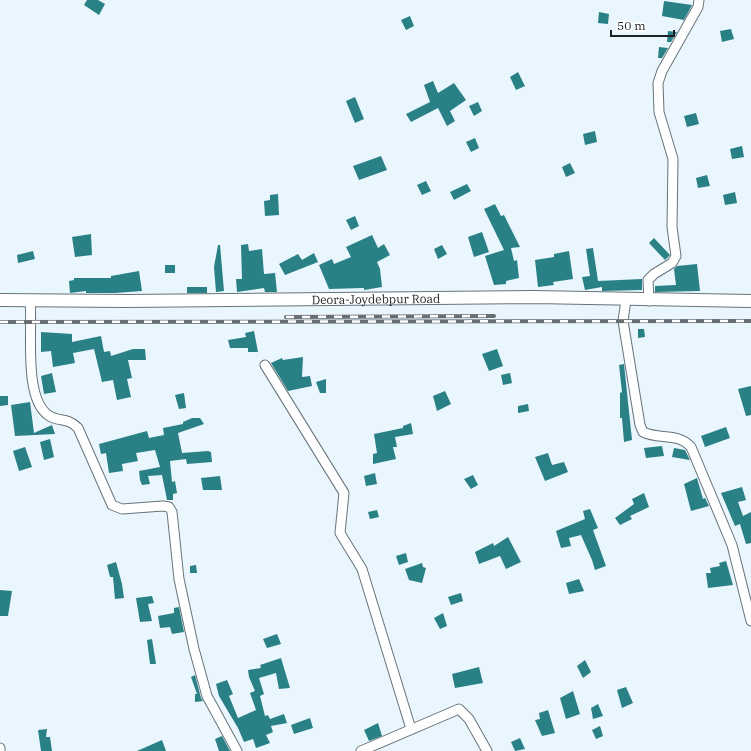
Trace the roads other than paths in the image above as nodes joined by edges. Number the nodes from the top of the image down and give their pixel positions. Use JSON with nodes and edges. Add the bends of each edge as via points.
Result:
{"nodes":[{"id":1,"x":699,"y":0,"type":"edge"},
{"id":2,"x":0,"y":300,"type":"edge"},
{"id":3,"x":626,"y":300,"type":"junction"},
{"id":4,"x":30,"y":301,"type":"junction"},
{"id":5,"x":649,"y":301,"type":"junction"},
{"id":6,"x":751,"y":301,"type":"edge"},
{"id":7,"x":265,"y":366,"type":"dead end"},
{"id":8,"x":751,"y":621,"type":"edge"},
{"id":9,"x":411,"y":729,"type":"junction"},
{"id":10,"x":237,"y":751,"type":"edge"},
{"id":11,"x":361,"y":751,"type":"edge"},
{"id":12,"x":486,"y":751,"type":"edge"}],
"edges":[{"from":1,"to":5,"type":"street","via":[[698,7],[662,71],[658,83],[659,112],[673,159],[672,227],[676,256],[672,263],[648,280]]},
{"from":2,"to":4,"type":"street","name":"Deora-Joydebpur Road"},
{"from":3,"to":4,"type":"street","name":"Deora-Joydebpur Road","via":[[534,297]]},
{"from":3,"to":5,"type":"street","name":"Deora-Joydebpur Road"},
{"from":3,"to":8,"type":"street","via":[[624,321],[640,425],[643,432],[649,436],[679,438],[691,447],[732,545]]},
{"from":4,"to":10,"type":"street","via":[[31,374],[39,404],[47,415],[72,422],[78,428],[112,505],[122,509],[163,506],[169,507],[172,512],[179,579],[194,649],[207,696]]},
{"from":5,"to":6,"type":"street","name":"Deora-Joydebpur Road"},
{"from":7,"to":9,"type":"street","via":[[344,493],[340,533],[362,569]]},
{"from":9,"to":11,"type":"street"},
{"from":9,"to":12,"type":"street","via":[[459,709],[469,719]]}]}
